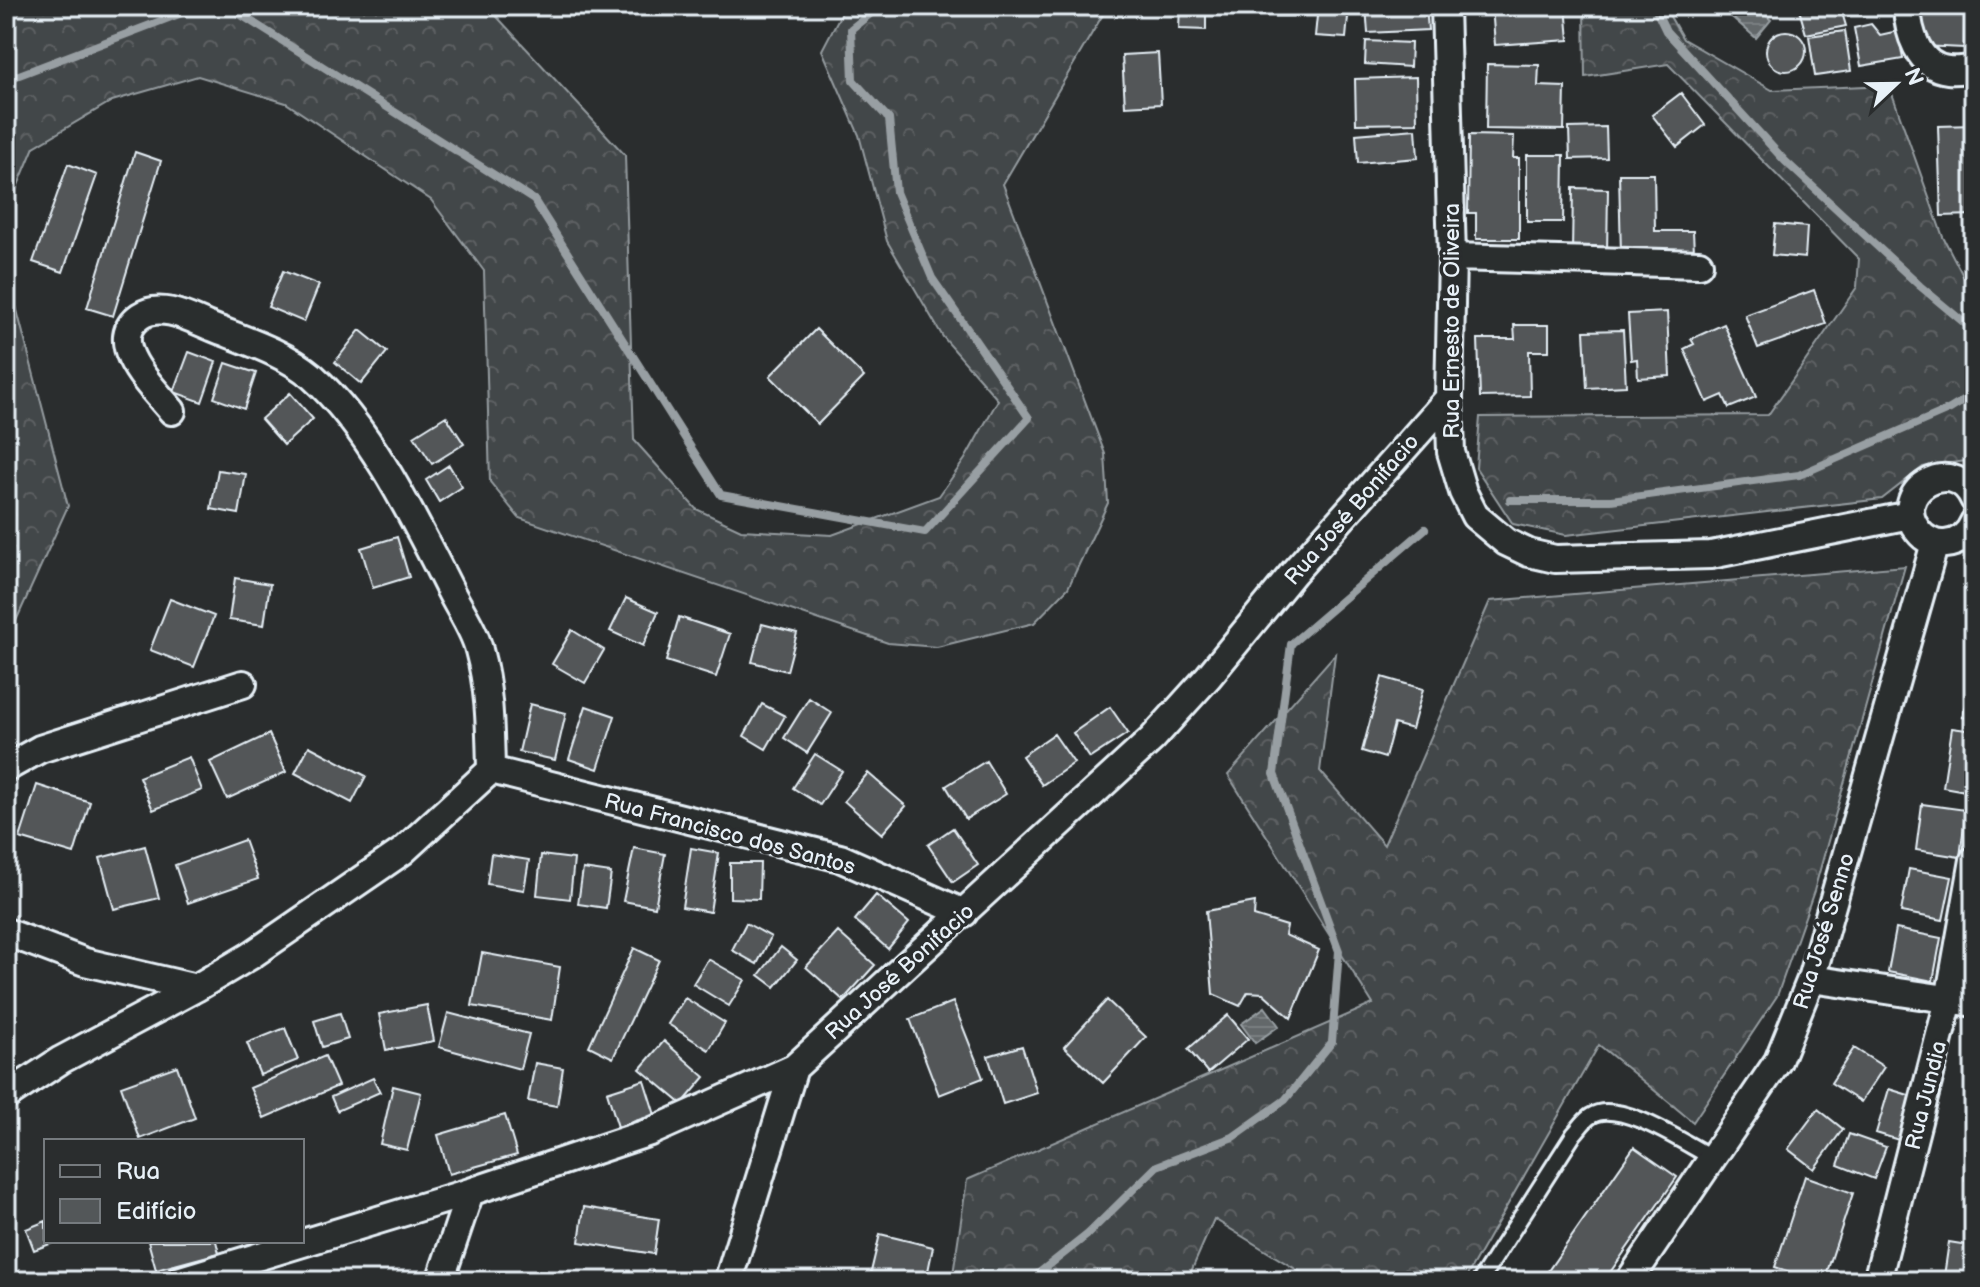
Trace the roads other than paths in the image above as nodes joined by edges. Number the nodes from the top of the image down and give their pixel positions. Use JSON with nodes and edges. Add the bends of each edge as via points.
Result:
{"nodes":[{"id":1,"x":1445,"y":6,"type":"edge"},
{"id":2,"x":1907,"y":6,"type":"edge"},
{"id":3,"x":1974,"y":69,"type":"edge"},
{"id":4,"x":1452,"y":257,"type":"junction"},
{"id":5,"x":1699,"y":264,"type":"dead end"},
{"id":6,"x":1449,"y":398,"type":"junction"},
{"id":7,"x":172,"y":411,"type":"dead end"},
{"id":8,"x":1968,"y":484,"type":"edge"},
{"id":9,"x":1910,"y":515,"type":"junction"},
{"id":10,"x":1974,"y":522,"type":"edge"},
{"id":11,"x":1935,"y":543,"type":"junction"},
{"id":12,"x":243,"y":684,"type":"dead end"},
{"id":13,"x":6,"y":768,"type":"edge"},
{"id":14,"x":491,"y":770,"type":"junction"},
{"id":15,"x":1974,"y":860,"type":"edge"},
{"id":16,"x":964,"y":913,"type":"junction"},
{"id":17,"x":6,"y":932,"type":"edge"},
{"id":18,"x":1811,"y":979,"type":"junction"},
{"id":19,"x":196,"y":988,"type":"junction"},
{"id":20,"x":1962,"y":1002,"type":"edge"},
{"id":21,"x":794,"y":1068,"type":"junction"},
{"id":22,"x":6,"y":1096,"type":"edge"},
{"id":23,"x":1711,"y":1157,"type":"junction"},
{"id":24,"x":470,"y":1192,"type":"junction"},
{"id":25,"x":303,"y":1243,"type":"edge"},
{"id":26,"x":304,"y":1243,"type":"edge"},
{"id":27,"x":178,"y":1281,"type":"edge"},
{"id":28,"x":440,"y":1281,"type":"edge"},
{"id":29,"x":728,"y":1281,"type":"edge"},
{"id":30,"x":1480,"y":1281,"type":"edge"},
{"id":31,"x":1629,"y":1281,"type":"edge"},
{"id":32,"x":1877,"y":1281,"type":"edge"}],
"edges":[{"from":1,"to":4,"type":"street","name":"Rua Ernesto de Oliveira"},
{"from":2,"to":3,"type":"street","via":[[1912,38],[1923,57],[1946,70]]},
{"from":4,"to":5,"type":"street"},
{"from":4,"to":6,"type":"street","name":"Rua Ernesto de Oliveira"},
{"from":6,"to":9,"type":"street","name":"Rua Ernesto de Oliveira","via":[[1451,452],[1475,516],[1529,553],[1555,559],[1711,555]]},
{"from":6,"to":16,"type":"street","name":"Rua José Bonifacio","via":[[1152,739]]},
{"from":7,"to":14,"type":"street","via":[[125,346],[129,327],[141,315],[161,309],[267,349],[311,375],[359,428],[419,529],[478,645],[489,693]]},
{"from":8,"to":9,"type":"street","via":[[1945,478],[1923,484]]},
{"from":9,"to":11,"type":"street","via":[[1923,537]]},
{"from":10,"to":11,"type":"street","via":[[1957,541]]},
{"from":11,"to":18,"type":"street","name":"Rua José Senno"},
{"from":12,"to":13,"type":"street","via":[[40,749]]},
{"from":14,"to":16,"type":"street","name":"Rua Francisco dos Santos","via":[[840,858]]},
{"from":14,"to":19,"type":"street","via":[[403,851]]},
{"from":15,"to":20,"type":"street","name":"Rua Jundia"},
{"from":16,"to":21,"type":"street","name":"Rua José Bonifacio"},
{"from":17,"to":19,"type":"street","via":[[85,962]]},
{"from":18,"to":20,"type":"street"},
{"from":18,"to":23,"type":"street","name":"Rua José Senno","via":[[1778,1061]]},
{"from":19,"to":22,"type":"street","via":[[61,1060]]},
{"from":20,"to":32,"type":"street","name":"Rua Jundia"},
{"from":21,"to":24,"type":"street","name":"Rua José Bonifacio","via":[[650,1132]]},
{"from":21,"to":29,"type":"street"},
{"from":23,"to":30,"type":"lane","via":[[1635,1118],[1612,1112],[1590,1116]]},
{"from":23,"to":31,"type":"street","name":"Rua José Senno"},
{"from":24,"to":26,"type":"street","name":"Rua José Bonifacio"},
{"from":24,"to":28,"type":"street"},
{"from":25,"to":27,"type":"street","name":"Rua José Bonifacio"}]}
